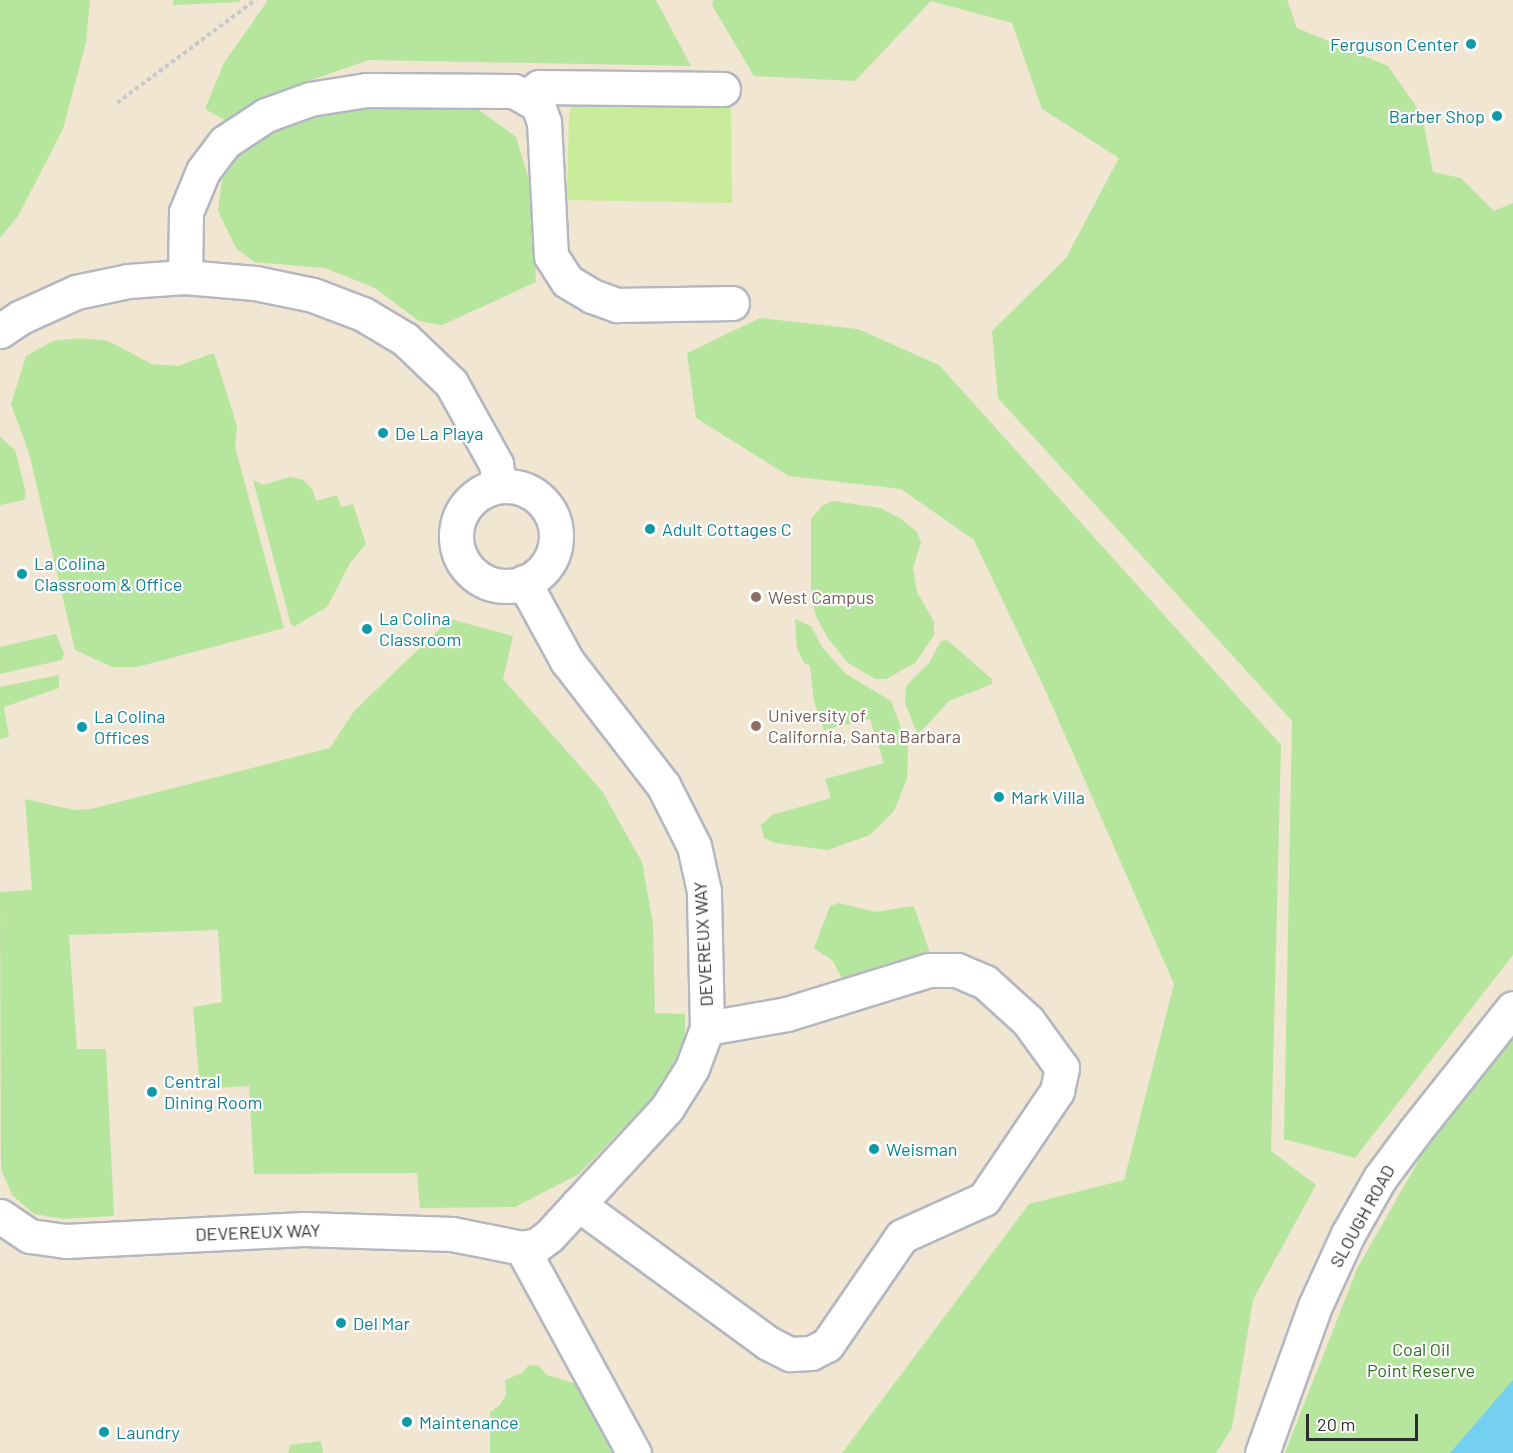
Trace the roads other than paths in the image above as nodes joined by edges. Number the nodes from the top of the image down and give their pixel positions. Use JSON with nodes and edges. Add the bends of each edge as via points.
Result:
{"nodes":[{"id":1,"x":723,"y":89,"type":"dead end"},
{"id":2,"x":528,"y":96,"type":"junction"},
{"id":3,"x":185,"y":277,"type":"junction"},
{"id":4,"x":732,"y":303,"type":"dead end"},
{"id":5,"x":0,"y":331,"type":"edge"},
{"id":6,"x":499,"y":486,"type":"junction"},
{"id":7,"x":524,"y":582,"type":"junction"},
{"id":8,"x":1513,"y":1008,"type":"edge"},
{"id":9,"x":707,"y":1028,"type":"junction"},
{"id":10,"x":578,"y":1204,"type":"junction"},
{"id":11,"x":0,"y":1216,"type":"edge"},
{"id":12,"x":522,"y":1248,"type":"junction"},
{"id":13,"x":634,"y":1453,"type":"edge"},
{"id":14,"x":1262,"y":1453,"type":"edge"}],
"edges":[{"from":1,"to":2,"type":"street","via":[[538,87]]},
{"from":2,"to":3,"type":"street","via":[[514,91],[366,90],[310,99],[266,116],[225,142],[203,171],[186,212]]},
{"from":2,"to":4,"type":"street","via":[[538,105],[544,122],[551,256],[567,280],[592,296],[617,305]]},
{"from":3,"to":5,"type":"street","via":[[128,281],[76,292]]},
{"from":3,"to":6,"type":"street","via":[[255,283],[313,295],[363,314],[405,339],[451,382],[496,464]]},
{"from":6,"to":7,"type":"street","via":[[530,492],[552,516],[555,547],[548,562]]},
{"from":6,"to":7,"type":"street","via":[[469,501],[455,531],[457,548],[464,563],[490,583],[507,586]]},
{"from":7,"to":9,"type":"street","name":"DEVEREUX WAY","via":[[567,661],[663,785],[694,846],[704,891]]},
{"from":8,"to":14,"type":"street","name":"SLOUGH ROAD","via":[[1375,1188],[1316,1306]]},
{"from":9,"to":10,"type":"street","name":"DEVEREUX WAY","via":[[692,1068],[667,1108]]},
{"from":9,"to":10,"type":"street","via":[[787,1014],[929,970],[957,970],[985,982],[1028,1020],[1062,1068],[1057,1091],[984,1199],[902,1236],[827,1345],[811,1353],[790,1353],[768,1343]]},
{"from":10,"to":12,"type":"street","name":"DEVEREUX WAY","via":[[543,1240]]},
{"from":11,"to":12,"type":"street","name":"DEVEREUX WAY","via":[[30,1236],[66,1241],[315,1229],[452,1234]]},
{"from":12,"to":13,"type":"street"}]}
